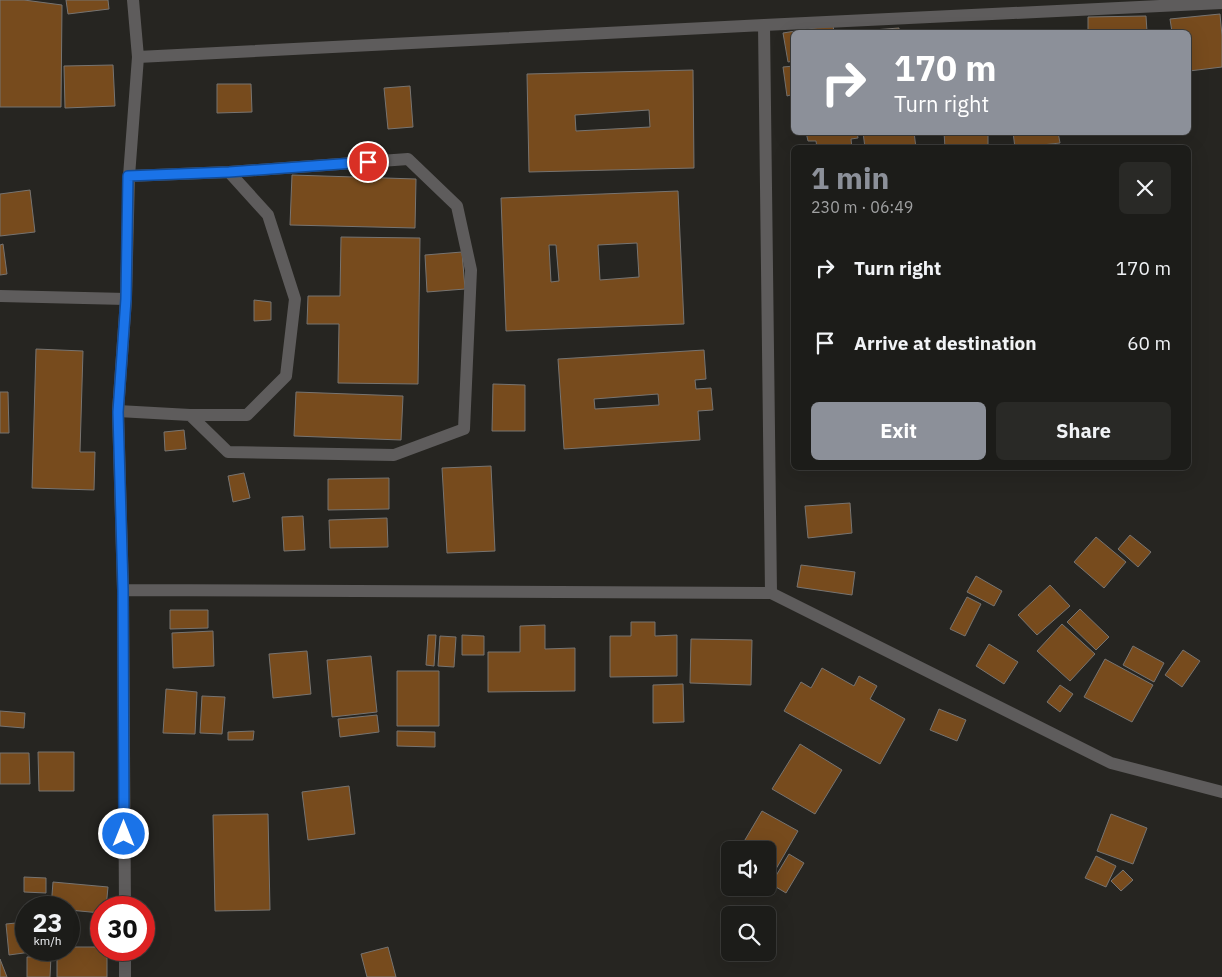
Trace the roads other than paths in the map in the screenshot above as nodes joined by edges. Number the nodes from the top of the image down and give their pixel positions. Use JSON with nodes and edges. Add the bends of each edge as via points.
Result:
{"nodes":[{"id":1,"x":133,"y":0,"type":"edge"},
{"id":2,"x":1222,"y":3,"type":"edge"},
{"id":3,"x":764,"y":25,"type":"junction"},
{"id":4,"x":138,"y":57,"type":"junction"},
{"id":5,"x":229,"y":172,"type":"junction"},
{"id":6,"x":128,"y":176,"type":"junction"},
{"id":7,"x":0,"y":296,"type":"edge"},
{"id":8,"x":126,"y":299,"type":"junction"},
{"id":9,"x":118,"y":412,"type":"junction"},
{"id":10,"x":190,"y":415,"type":"junction"},
{"id":11,"x":123,"y":590,"type":"junction"},
{"id":12,"x":771,"y":592,"type":"junction"},
{"id":13,"x":1222,"y":792,"type":"edge"},
{"id":14,"x":125,"y":896,"type":"edge"},
{"id":15,"x":125,"y":961,"type":"edge"},
{"id":16,"x":125,"y":977,"type":"edge"}],
"edges":[{"from":1,"to":4,"type":"street"},
{"from":2,"to":3,"type":"street"},
{"from":3,"to":4,"type":"street"},
{"from":3,"to":12,"type":"street"},
{"from":4,"to":6,"type":"street"},
{"from":5,"to":6,"type":"street"},
{"from":5,"to":10,"type":"street","via":[[268,215],[295,299],[286,376],[247,415]]},
{"from":5,"to":10,"type":"street","via":[[408,159],[457,206],[471,270],[464,429],[394,455],[228,452]]},
{"from":6,"to":8,"type":"street"},
{"from":7,"to":8,"type":"street"},
{"from":8,"to":9,"type":"street"},
{"from":9,"to":10,"type":"street"},
{"from":9,"to":11,"type":"street"},
{"from":11,"to":12,"type":"street"},
{"from":11,"to":14,"type":"street"},
{"from":12,"to":13,"type":"street","via":[[1111,763]]},
{"from":15,"to":16,"type":"street"}]}
